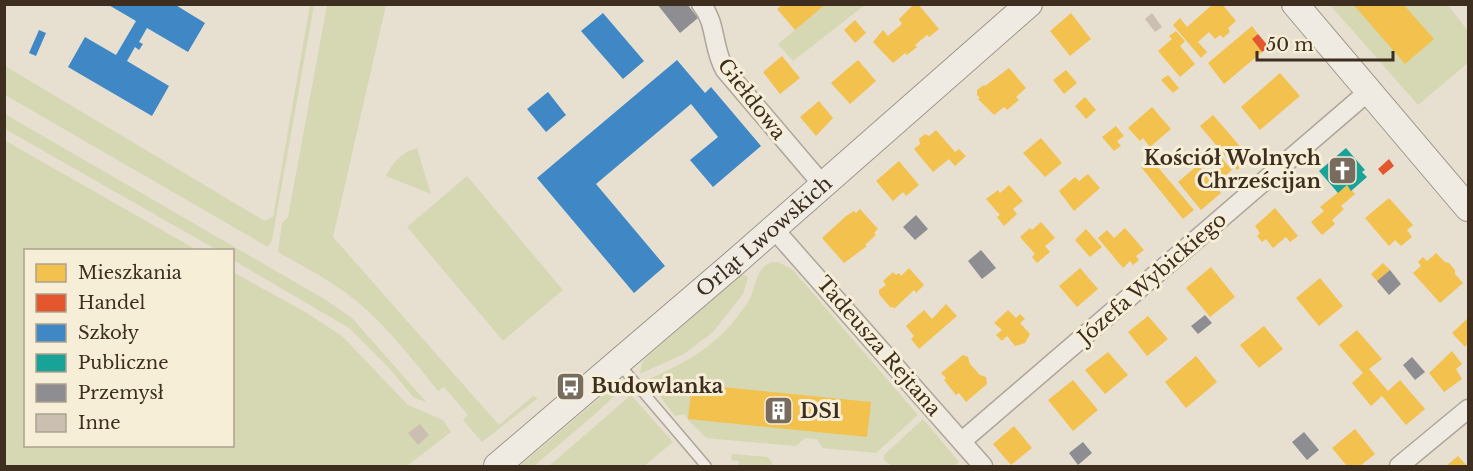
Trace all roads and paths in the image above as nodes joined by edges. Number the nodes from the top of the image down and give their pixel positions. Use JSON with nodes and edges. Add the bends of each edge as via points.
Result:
{"nodes":[{"id":1,"x":701,"y":4,"type":"edge"},
{"id":2,"x":1029,"y":4,"type":"edge"},
{"id":3,"x":1295,"y":4,"type":"edge"},
{"id":4,"x":1369,"y":91,"type":"junction"},
{"id":5,"x":822,"y":184,"type":"junction"},
{"id":6,"x":1468,"y":207,"type":"edge"},
{"id":7,"x":773,"y":228,"type":"junction"},
{"id":8,"x":618,"y":363,"type":"junction"},
{"id":9,"x":1468,"y":409,"type":"edge"},
{"id":10,"x":962,"y":441,"type":"junction"},
{"id":11,"x":497,"y":466,"type":"edge"},
{"id":12,"x":706,"y":466,"type":"edge"},
{"id":13,"x":983,"y":466,"type":"edge"},
{"id":14,"x":1399,"y":466,"type":"edge"}],
"edges":[{"from":1,"to":5,"type":"street","name":"Giełdowa","via":[[710,15],[718,58],[725,70]]},
{"from":2,"to":5,"type":"main road","name":"Orląt Lwowskich"},
{"from":3,"to":4,"type":"main road"},
{"from":4,"to":6,"type":"main road"},
{"from":4,"to":10,"type":"street","name":"Józefa Wybickiego"},
{"from":5,"to":7,"type":"main road","name":"Orląt Lwowskich"},
{"from":7,"to":8,"type":"main road","name":"Orląt Lwowskich"},
{"from":7,"to":10,"type":"street","name":"Tadeusza Rejtana"},
{"from":8,"to":11,"type":"main road","name":"Orląt Lwowskich"},
{"from":8,"to":12,"type":"lane"},
{"from":9,"to":14,"type":"street"},
{"from":10,"to":13,"type":"street","name":"Tadeusza Rejtana"}]}
